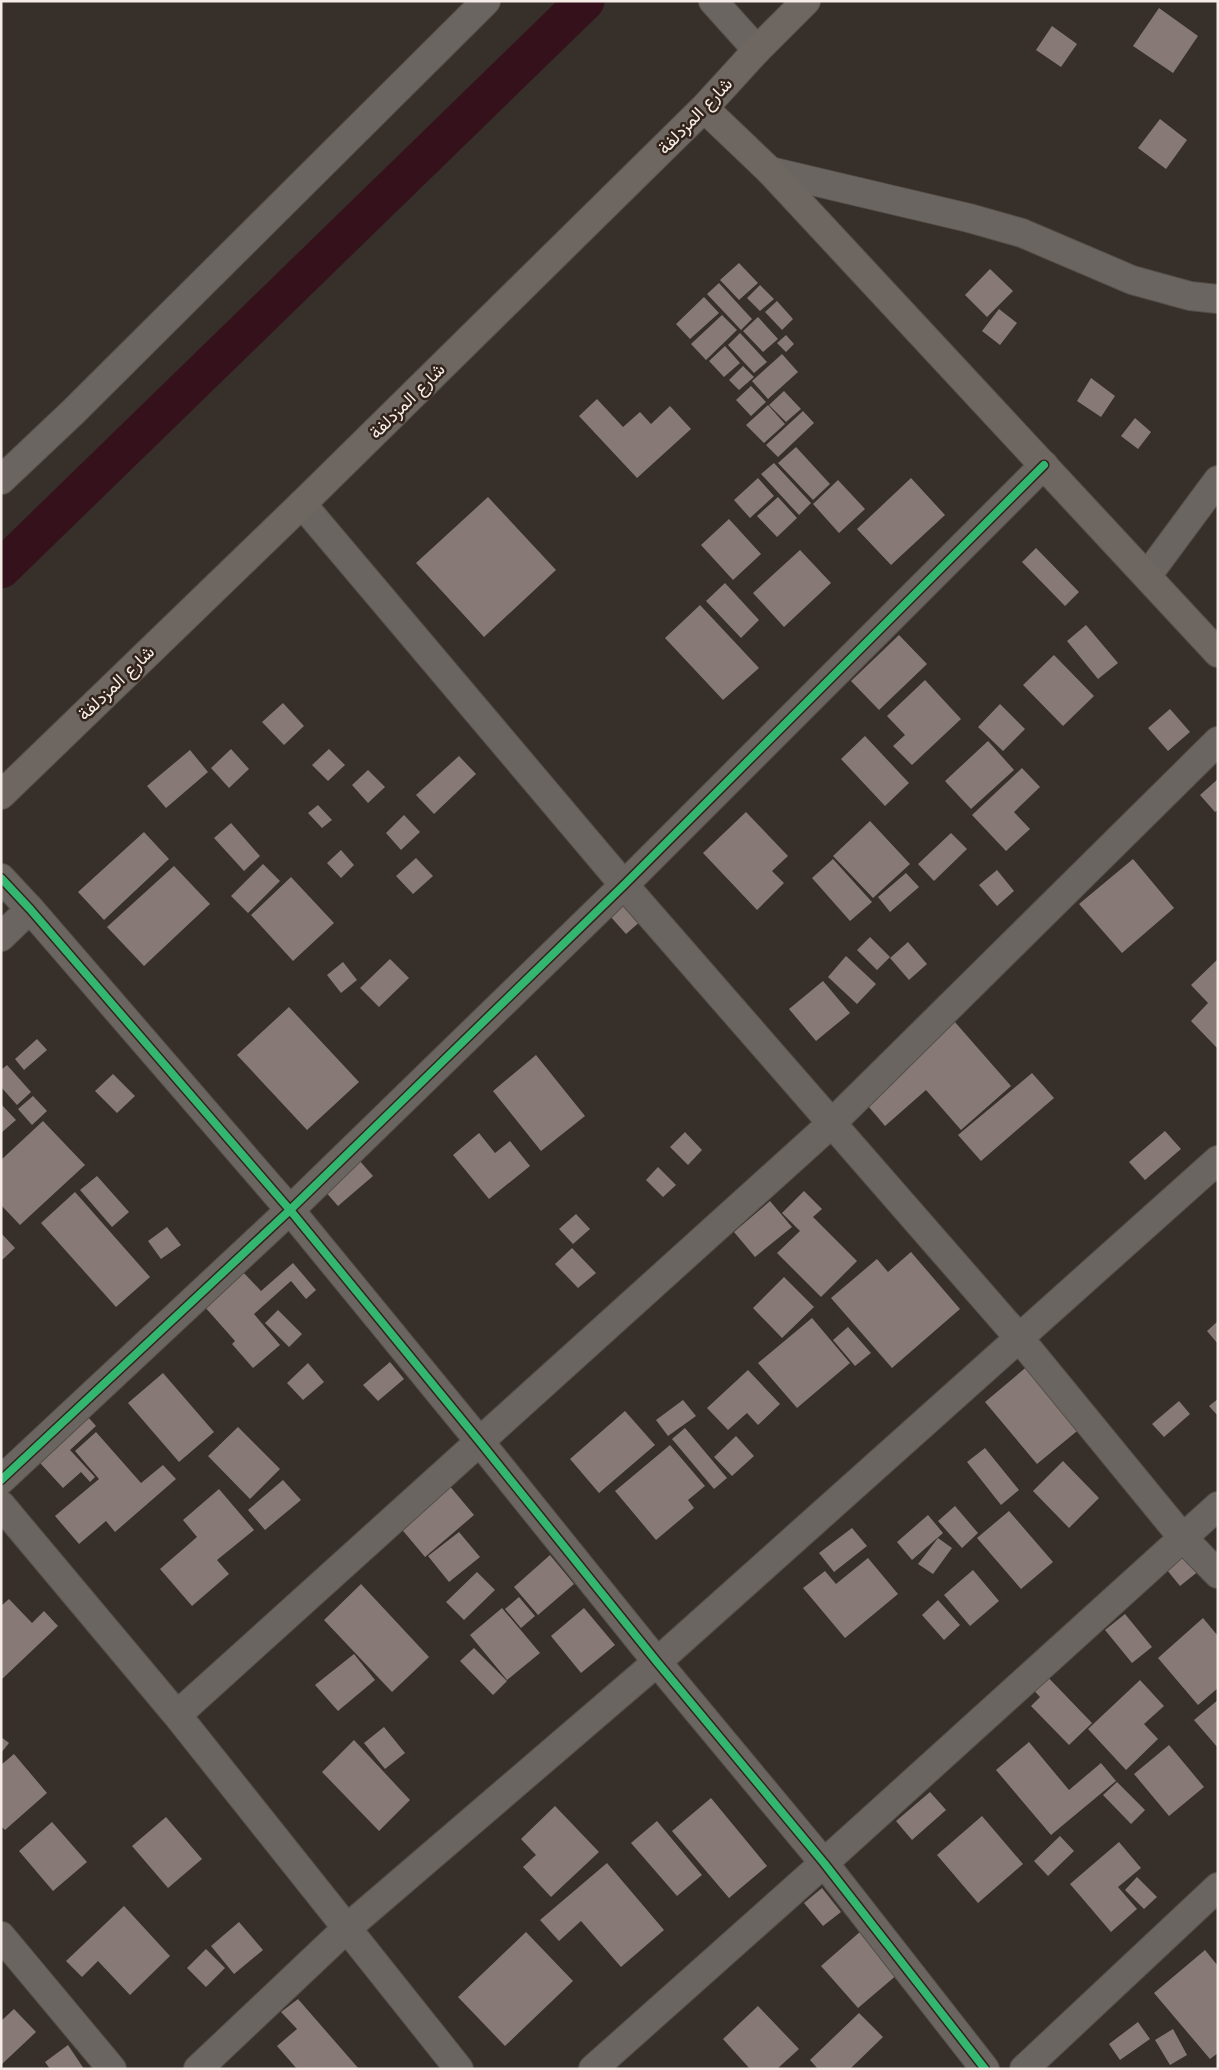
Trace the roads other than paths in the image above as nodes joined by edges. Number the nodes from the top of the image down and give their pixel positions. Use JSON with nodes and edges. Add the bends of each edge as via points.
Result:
{"nodes":[{"id":1,"x":486,"y":1,"type":"edge"},
{"id":2,"x":713,"y":1,"type":"edge"},
{"id":3,"x":806,"y":1,"type":"edge"},
{"id":4,"x":757,"y":50,"type":"junction"},
{"id":5,"x":704,"y":108,"type":"junction"},
{"id":6,"x":770,"y":171,"type":"junction"},
{"id":7,"x":1218,"y":299,"type":"edge"},
{"id":8,"x":1044,"y":465,"type":"junction"},
{"id":9,"x":1,"y":480,"type":"edge"},
{"id":10,"x":1218,"y":480,"type":"edge"},
{"id":11,"x":302,"y":504,"type":"junction"},
{"id":12,"x":1147,"y":576,"type":"junction"},
{"id":13,"x":1218,"y":653,"type":"edge"},
{"id":14,"x":1218,"y":741,"type":"edge"},
{"id":15,"x":1,"y":795,"type":"edge"},
{"id":16,"x":1,"y":878,"type":"edge"},
{"id":17,"x":624,"y":885,"type":"junction"},
{"id":18,"x":30,"y":909,"type":"junction"},
{"id":19,"x":1,"y":937,"type":"edge"},
{"id":20,"x":832,"y":1124,"type":"junction"},
{"id":21,"x":1218,"y":1160,"type":"edge"},
{"id":22,"x":290,"y":1210,"type":"junction"},
{"id":23,"x":1020,"y":1339,"type":"junction"},
{"id":24,"x":480,"y":1442,"type":"junction"},
{"id":25,"x":1,"y":1480,"type":"edge"},
{"id":26,"x":1,"y":1505,"type":"edge"},
{"id":27,"x":1218,"y":1506,"type":"edge"},
{"id":28,"x":1183,"y":1538,"type":"junction"},
{"id":29,"x":1218,"y":1574,"type":"edge"},
{"id":30,"x":657,"y":1662,"type":"junction"},
{"id":31,"x":176,"y":1715,"type":"junction"},
{"id":32,"x":824,"y":1863,"type":"junction"},
{"id":33,"x":1218,"y":1887,"type":"edge"},
{"id":34,"x":346,"y":1929,"type":"junction"},
{"id":35,"x":1,"y":1936,"type":"edge"},
{"id":36,"x":112,"y":2069,"type":"edge"},
{"id":37,"x":198,"y":2069,"type":"edge"},
{"id":38,"x":459,"y":2069,"type":"edge"},
{"id":39,"x":594,"y":2069,"type":"edge"},
{"id":40,"x":986,"y":2069,"type":"edge"},
{"id":41,"x":1024,"y":2069,"type":"edge"}],
"edges":[{"from":1,"to":9,"type":"street"},
{"from":2,"to":4,"type":"street"},
{"from":3,"to":4,"type":"street","name":"شارع المزدلفة"},
{"from":4,"to":5,"type":"street","name":"شارع المزدلفة"},
{"from":5,"to":6,"type":"street"},
{"from":5,"to":11,"type":"street","name":"شارع المزدلفة"},
{"from":6,"to":7,"type":"street","via":[[1022,233],[1132,280],[1190,296]]},
{"from":6,"to":8,"type":"street"},
{"from":8,"to":12,"type":"street"},
{"from":8,"to":17,"type":"street"},
{"from":10,"to":12,"type":"street"},
{"from":11,"to":15,"type":"street","name":"شارع المزدلفة"},
{"from":11,"to":17,"type":"street"},
{"from":12,"to":13,"type":"street"},
{"from":14,"to":20,"type":"street"},
{"from":16,"to":18,"type":"street"},
{"from":17,"to":20,"type":"street"},
{"from":17,"to":22,"type":"street"},
{"from":18,"to":19,"type":"street"},
{"from":18,"to":22,"type":"street"},
{"from":20,"to":23,"type":"street"},
{"from":20,"to":24,"type":"street"},
{"from":21,"to":23,"type":"street"},
{"from":22,"to":24,"type":"street"},
{"from":22,"to":25,"type":"street"},
{"from":23,"to":28,"type":"street"},
{"from":23,"to":30,"type":"street"},
{"from":24,"to":30,"type":"street"},
{"from":24,"to":31,"type":"street"},
{"from":26,"to":31,"type":"street"},
{"from":27,"to":28,"type":"street"},
{"from":28,"to":29,"type":"street"},
{"from":28,"to":32,"type":"street"},
{"from":30,"to":32,"type":"street"},
{"from":30,"to":34,"type":"street"},
{"from":31,"to":34,"type":"street"},
{"from":32,"to":39,"type":"street"},
{"from":32,"to":40,"type":"street"},
{"from":33,"to":41,"type":"street"},
{"from":34,"to":37,"type":"street"},
{"from":34,"to":38,"type":"street"},
{"from":35,"to":36,"type":"street"}]}
